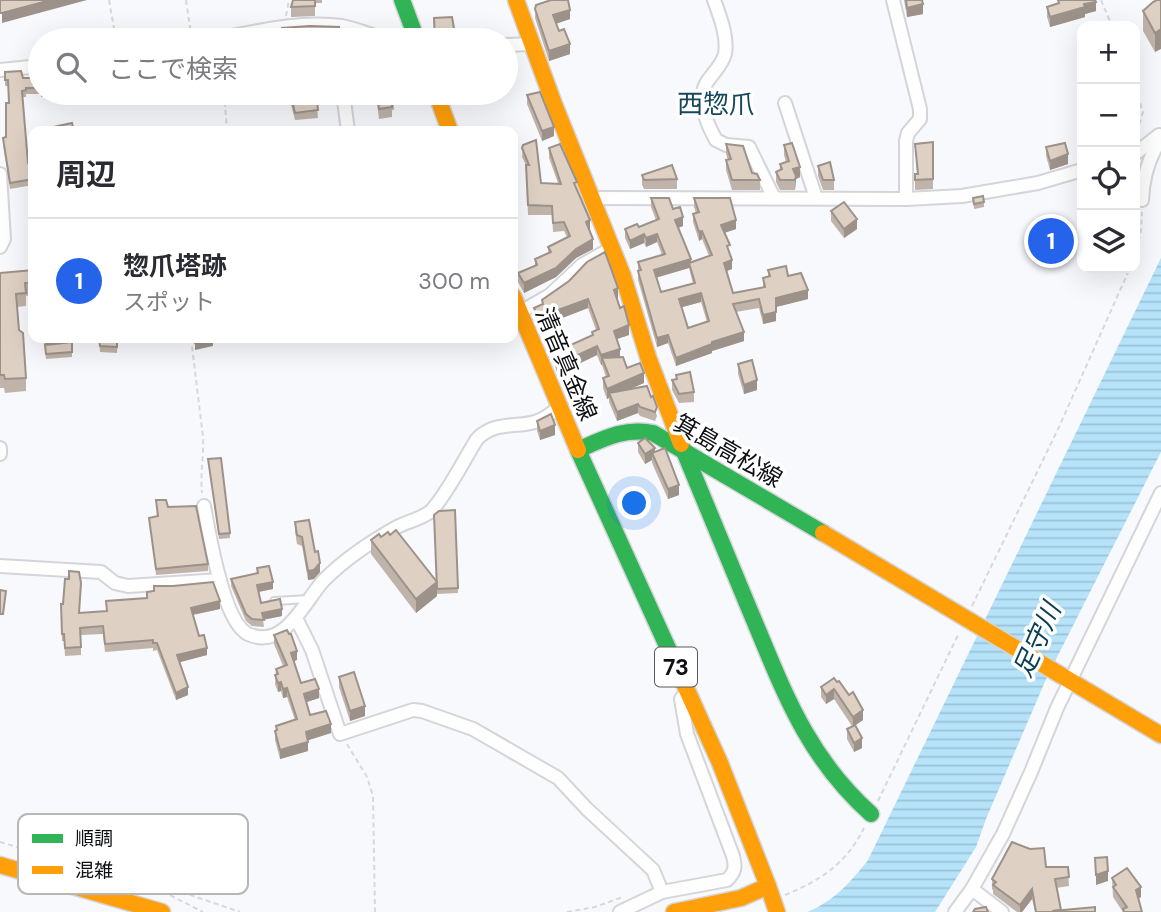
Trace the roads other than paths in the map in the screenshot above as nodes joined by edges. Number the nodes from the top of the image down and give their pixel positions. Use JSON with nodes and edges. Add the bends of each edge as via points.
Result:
{"nodes":[{"id":1,"x":402,"y":0,"type":"edge"},
{"id":2,"x":516,"y":0,"type":"edge"},
{"id":3,"x":714,"y":0,"type":"edge"},
{"id":4,"x":893,"y":0,"type":"edge"},
{"id":5,"x":343,"y":27,"type":"joint"},
{"id":6,"x":279,"y":28,"type":"edge"},
{"id":7,"x":346,"y":28,"type":"edge"},
{"id":8,"x":412,"y":28,"type":"edge"},
{"id":9,"x":518,"y":44,"type":"edge"},
{"id":10,"x":530,"y":44,"type":"junction"},
{"id":11,"x":28,"y":67,"type":"edge"},
{"id":12,"x":0,"y":70,"type":"edge"},
{"id":13,"x":785,"y":103,"type":"dead end"},
{"id":14,"x":345,"y":105,"type":"edge"},
{"id":15,"x":440,"y":105,"type":"edge"},
{"id":16,"x":347,"y":126,"type":"edge"},
{"id":17,"x":448,"y":126,"type":"edge"},
{"id":18,"x":1161,"y":136,"type":"edge"},
{"id":19,"x":1140,"y":151,"type":"edge"},
{"id":20,"x":1077,"y":171,"type":"edge"},
{"id":21,"x":0,"y":174,"type":"edge"},
{"id":22,"x":592,"y":198,"type":"junction"},
{"id":23,"x":774,"y":198,"type":"junction"},
{"id":24,"x":816,"y":198,"type":"junction"},
{"id":25,"x":906,"y":199,"type":"junction"},
{"id":26,"x":1142,"y":200,"type":"road end"},
{"id":27,"x":0,"y":247,"type":"edge"},
{"id":28,"x":612,"y":248,"type":"junction"},
{"id":29,"x":518,"y":310,"type":"edge"},
{"id":30,"x":519,"y":313,"type":"junction"},
{"id":31,"x":559,"y":407,"type":"junction"},
{"id":32,"x":0,"y":448,"type":"edge"},
{"id":33,"x":682,"y":449,"type":"junction"},
{"id":34,"x":578,"y":450,"type":"junction"},
{"id":35,"x":0,"y":454,"type":"edge"},
{"id":36,"x":1161,"y":493,"type":"edge"},
{"id":37,"x":204,"y":506,"type":"road end"},
{"id":38,"x":0,"y":566,"type":"edge"},
{"id":39,"x":219,"y":580,"type":"junction"},
{"id":40,"x":309,"y":599,"type":"junction"},
{"id":41,"x":274,"y":601,"type":"edge"},
{"id":42,"x":296,"y":618,"type":"junction"},
{"id":43,"x":1068,"y":679,"type":"junction"},
{"id":44,"x":687,"y":692,"type":"junction"},
{"id":45,"x":1161,"y":735,"type":"edge"},
{"id":46,"x":871,"y":814,"type":"dead end"},
{"id":47,"x":0,"y":864,"type":"edge"},
{"id":48,"x":18,"y":869,"type":"edge"},
{"id":49,"x":768,"y":886,"type":"junction"},
{"id":50,"x":972,"y":889,"type":"junction"},
{"id":51,"x":662,"y":892,"type":"junction"},
{"id":52,"x":101,"y":894,"type":"edge"},
{"id":53,"x":776,"y":909,"type":"edge"},
{"id":54,"x":162,"y":912,"type":"edge"},
{"id":55,"x":620,"y":912,"type":"edge"},
{"id":56,"x":674,"y":912,"type":"edge"},
{"id":57,"x":955,"y":912,"type":"edge"},
{"id":58,"x":1002,"y":912,"type":"edge"}],
"edges":[{"from":1,"to":8,"type":"main road"},
{"from":2,"to":10,"type":"main road"},
{"from":3,"to":23,"type":"street","via":[[725,50],[705,86],[704,110],[716,140],[748,147]]},
{"from":4,"to":25,"type":"street","via":[[920,109],[920,119],[906,141]]},
{"from":5,"to":6,"type":"street"},
{"from":5,"to":7,"type":"street"},
{"from":9,"to":10,"type":"street"},
{"from":10,"to":22,"type":"main road"},
{"from":11,"to":12,"type":"street"},
{"from":13,"to":24,"type":"street"},
{"from":14,"to":16,"type":"street"},
{"from":15,"to":17,"type":"main road"},
{"from":18,"to":19,"type":"street"},
{"from":18,"to":26,"type":"street","via":[[1145,171]]},
{"from":20,"to":25,"type":"street","via":[[962,196]]},
{"from":21,"to":27,"type":"street","via":[[4,239]]},
{"from":22,"to":23,"type":"street"},
{"from":22,"to":28,"type":"main road"},
{"from":23,"to":24,"type":"street"},
{"from":24,"to":25,"type":"street"},
{"from":28,"to":30,"type":"street"},
{"from":28,"to":33,"type":"main road"},
{"from":29,"to":30,"type":"main road","name":"清音真金線"},
{"from":30,"to":31,"type":"main road","name":"清音真金線"},
{"from":31,"to":34,"type":"main road","name":"清音真金線"},
{"from":31,"to":40,"type":"street","via":[[534,422],[485,431],[433,509],[356,554]]},
{"from":32,"to":35,"type":"street"},
{"from":33,"to":34,"type":"main road","name":"箕島高松線","via":[[638,430]]},
{"from":33,"to":43,"type":"main road","name":"箕島高松線"},
{"from":33,"to":46,"type":"main road","via":[[796,721],[825,768]]},
{"from":34,"to":44,"type":"main road","number":"73"},
{"from":36,"to":43,"type":"street"},
{"from":37,"to":39,"type":"street"},
{"from":38,"to":39,"type":"street","via":[[101,572],[128,586]]},
{"from":39,"to":42,"type":"street","via":[[234,620],[248,634],[273,635]]},
{"from":40,"to":41,"type":"lane"},
{"from":40,"to":42,"type":"street"},
{"from":42,"to":51,"type":"street","via":[[341,734],[413,710],[473,729],[558,778],[653,870]]},
{"from":43,"to":45,"type":"main road","name":"箕島高松線"},
{"from":43,"to":50,"type":"street","via":[[1003,834]]},
{"from":44,"to":49,"type":"main road","number":"73"},
{"from":44,"to":51,"type":"street","via":[[681,699],[687,734],[735,865],[734,873],[727,880]]},
{"from":47,"to":48,"type":"main road"},
{"from":49,"to":53,"type":"main road"},
{"from":49,"to":56,"type":"main road","via":[[741,898]]},
{"from":50,"to":57,"type":"street"},
{"from":50,"to":58,"type":"street"},
{"from":51,"to":55,"type":"street"},
{"from":52,"to":54,"type":"main road"}]}
